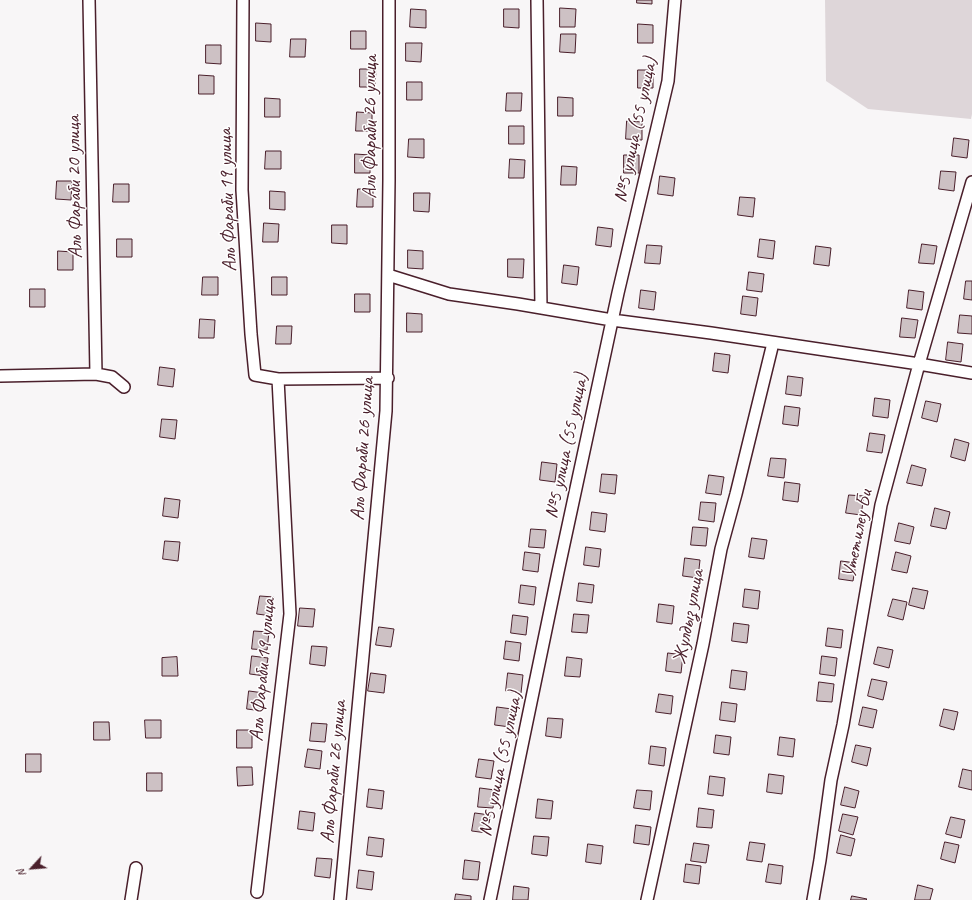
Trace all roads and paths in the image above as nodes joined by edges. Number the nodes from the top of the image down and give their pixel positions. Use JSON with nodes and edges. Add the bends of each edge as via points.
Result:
{"nodes":[{"id":1,"x":89,"y":0,"type":"edge"},
{"id":2,"x":243,"y":0,"type":"edge"},
{"id":3,"x":389,"y":0,"type":"edge"},
{"id":4,"x":537,"y":0,"type":"edge"},
{"id":5,"x":675,"y":0,"type":"edge"},
{"id":6,"x":972,"y":182,"type":"edge"},
{"id":7,"x":388,"y":275,"type":"junction"},
{"id":8,"x":541,"y":308,"type":"junction"},
{"id":9,"x":612,"y":320,"type":"junction"},
{"id":10,"x":773,"y":343,"type":"junction"},
{"id":11,"x":919,"y":364,"type":"junction"},
{"id":12,"x":96,"y":374,"type":"junction"},
{"id":13,"x":972,"y":374,"type":"edge"},
{"id":14,"x":0,"y":376,"type":"edge"},
{"id":15,"x":388,"y":378,"type":"junction"},
{"id":16,"x":278,"y":379,"type":"junction"},
{"id":17,"x":124,"y":387,"type":"dead end"},
{"id":18,"x":136,"y":868,"type":"dead end"},
{"id":19,"x":257,"y":892,"type":"dead end"},
{"id":20,"x":131,"y":900,"type":"edge"},
{"id":21,"x":340,"y":900,"type":"edge"},
{"id":22,"x":490,"y":900,"type":"edge"},
{"id":23,"x":647,"y":900,"type":"edge"},
{"id":24,"x":813,"y":900,"type":"edge"}],
"edges":[{"from":1,"to":12,"type":"street","name":"Аль Фараби 20 улица"},
{"from":2,"to":16,"type":"street","name":"Аль Фараби 19 улица","via":[[242,190],[251,334],[255,375]]},
{"from":3,"to":7,"type":"street","name":"Аль Фараби 26 улица"},
{"from":4,"to":8,"type":"street"},
{"from":5,"to":9,"type":"street","name":"№5 улица (55 улица)","via":[[668,81]]},
{"from":6,"to":11,"type":"street","name":"Утетилеу Би"},
{"from":7,"to":8,"type":"street","via":[[449,294]]},
{"from":7,"to":15,"type":"street","name":"Аль Фараби 26 улица"},
{"from":8,"to":9,"type":"street"},
{"from":9,"to":10,"type":"street"},
{"from":9,"to":22,"type":"street","name":"№5 улица (55 улица)"},
{"from":10,"to":11,"type":"street"},
{"from":10,"to":23,"type":"street","name":"Жулдыз улица","via":[[721,549]]},
{"from":11,"to":13,"type":"street"},
{"from":11,"to":24,"type":"street","name":"Утетилеу Би","via":[[881,505],[831,780]]},
{"from":12,"to":14,"type":"street"},
{"from":12,"to":17,"type":"street","via":[[112,377]]},
{"from":15,"to":16,"type":"street","name":"Аль Фараби 19 улица"},
{"from":15,"to":21,"type":"street","name":"Аль Фараби 26 улица"},
{"from":16,"to":19,"type":"street","name":"Аль Фараби 19 улица","via":[[290,614]]},
{"from":18,"to":20,"type":"street"}]}
